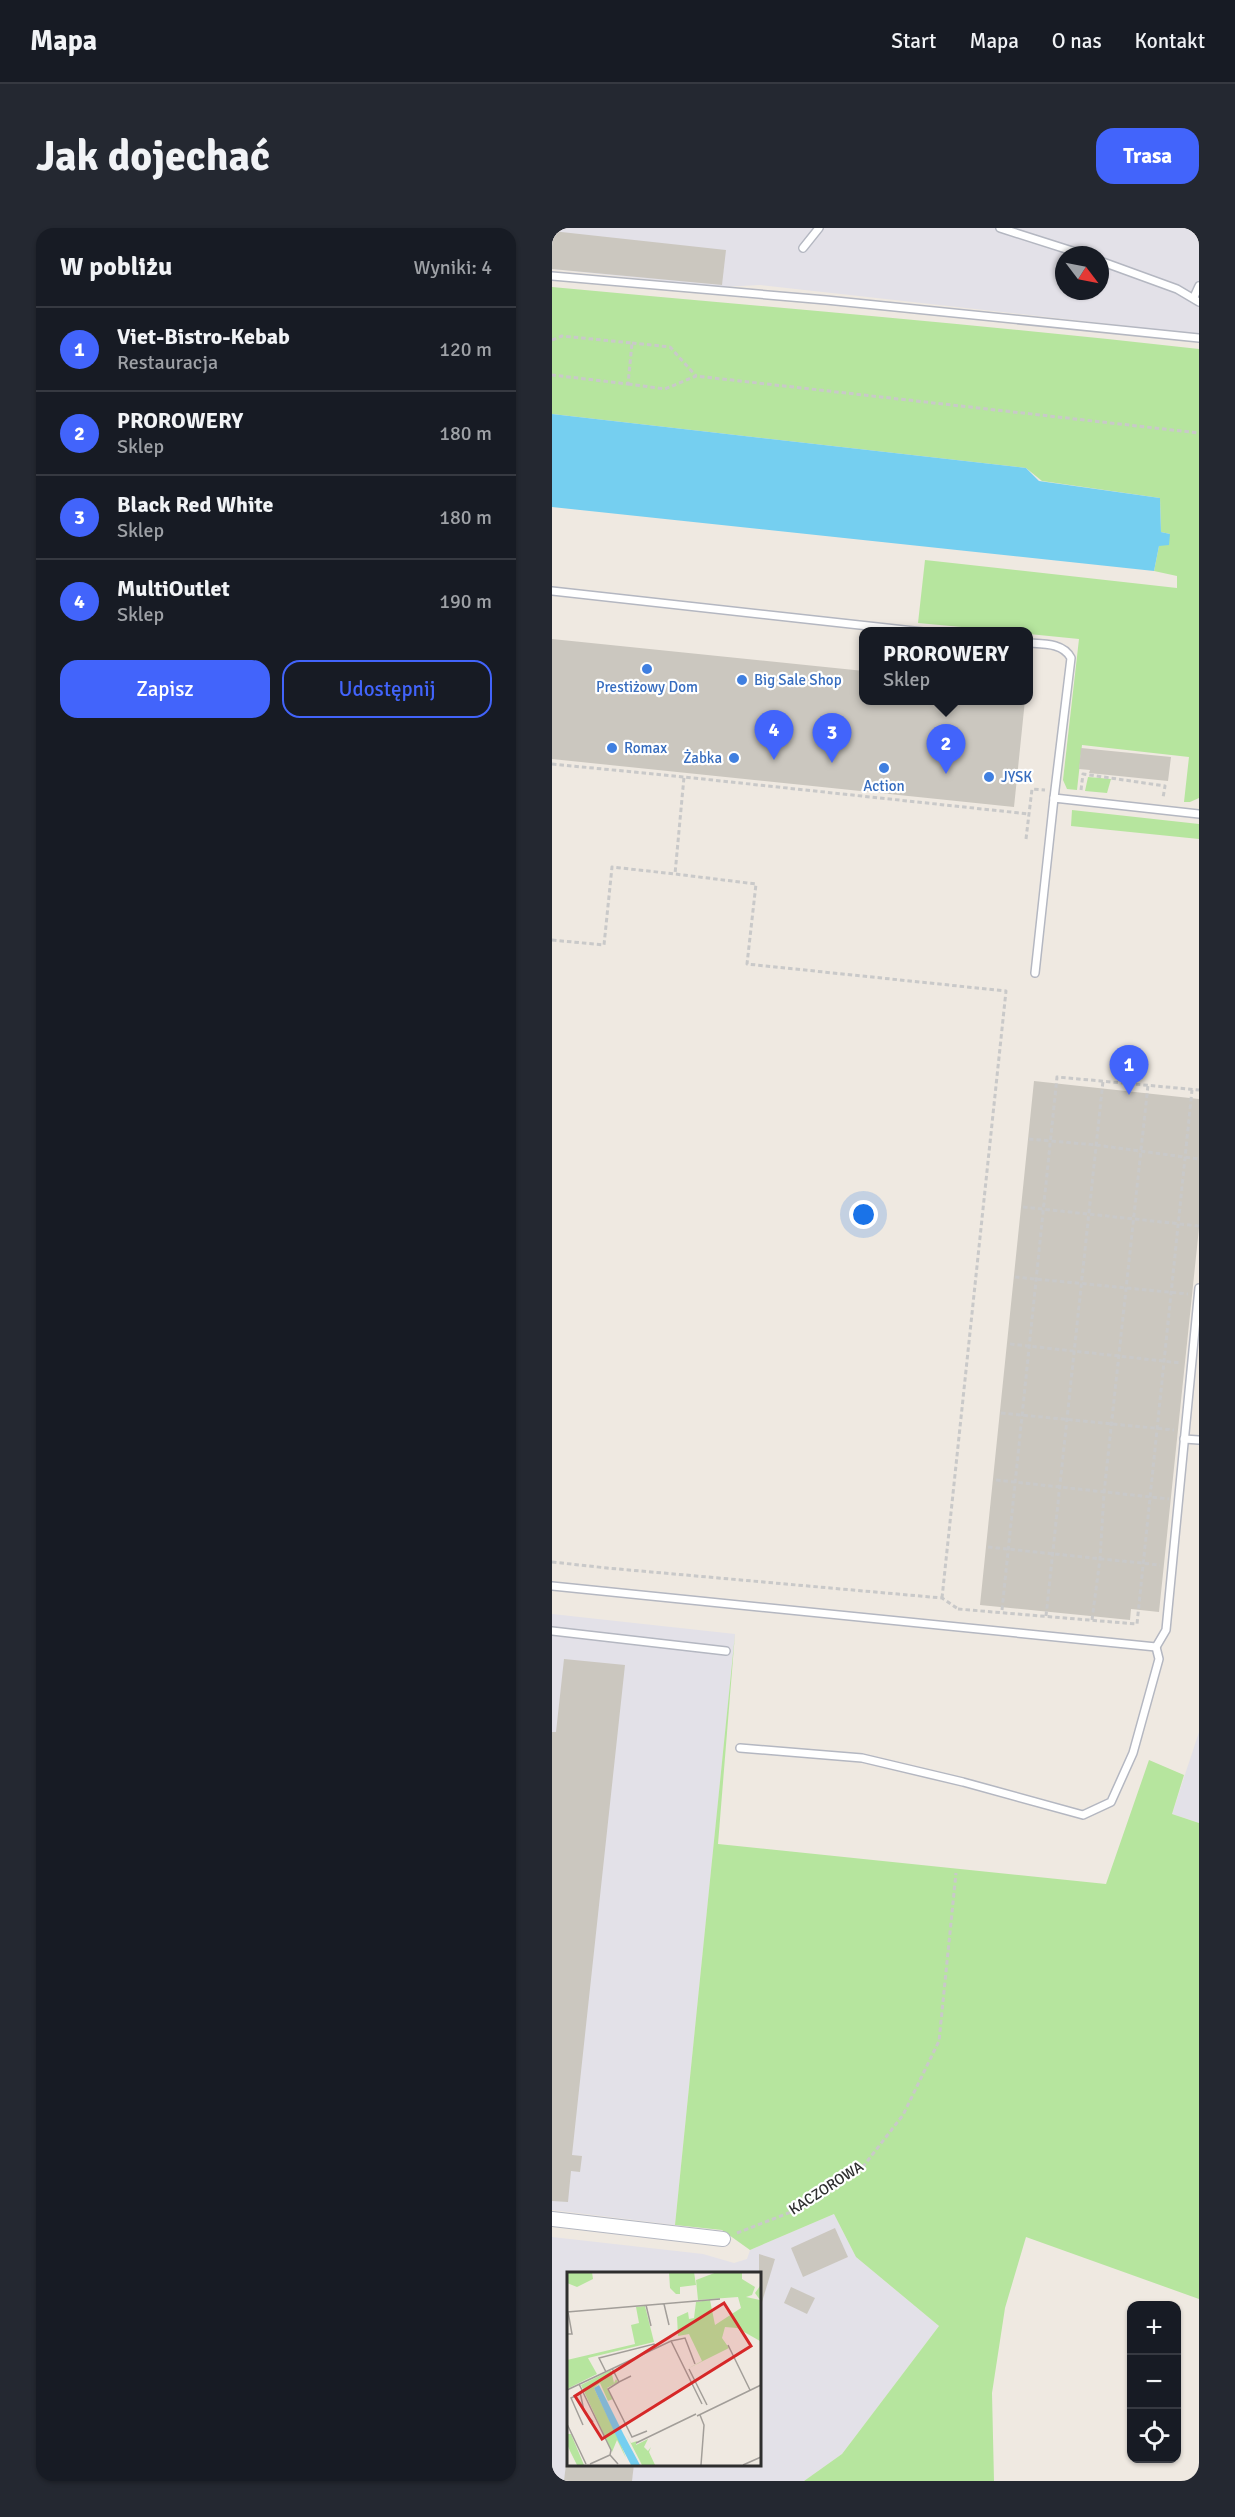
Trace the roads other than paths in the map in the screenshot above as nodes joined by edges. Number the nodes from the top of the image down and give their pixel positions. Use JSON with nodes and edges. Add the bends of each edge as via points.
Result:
{"nodes":[{"id":1,"x":819,"y":228,"type":"edge"},
{"id":2,"x":1000,"y":228,"type":"edge"},
{"id":3,"x":1056,"y":246,"type":"edge"},
{"id":4,"x":803,"y":248,"type":"dead end"},
{"id":5,"x":1109,"y":265,"type":"edge"},
{"id":6,"x":552,"y":276,"type":"edge"},
{"id":7,"x":1199,"y":286,"type":"edge"},
{"id":8,"x":1197,"y":299,"type":"edge"},
{"id":9,"x":1199,"y":338,"type":"edge"},
{"id":10,"x":552,"y":591,"type":"edge"},
{"id":11,"x":878,"y":627,"type":"edge"},
{"id":12,"x":1033,"y":643,"type":"edge"},
{"id":13,"x":1054,"y":798,"type":"junction"},
{"id":14,"x":1199,"y":814,"type":"edge"},
{"id":15,"x":1035,"y":973,"type":"dead end"},
{"id":16,"x":1199,"y":1288,"type":"edge"},
{"id":17,"x":1198,"y":1296,"type":"edge"},
{"id":18,"x":1184,"y":1439,"type":"junction"},
{"id":19,"x":1199,"y":1440,"type":"edge"},
{"id":20,"x":552,"y":1586,"type":"edge"},
{"id":21,"x":552,"y":1630,"type":"edge"},
{"id":22,"x":1156,"y":1647,"type":"junction"},
{"id":23,"x":726,"y":1651,"type":"dead end"},
{"id":24,"x":740,"y":1748,"type":"dead end"},
{"id":25,"x":552,"y":2219,"type":"edge"},
{"id":26,"x":723,"y":2239,"type":"road end"}],
"edges":[{"from":1,"to":4,"type":"lane"},
{"from":2,"to":3,"type":"lane"},
{"from":5,"to":8,"type":"lane"},
{"from":6,"to":9,"type":"lane"},
{"from":7,"to":8,"type":"lane"},
{"from":10,"to":11,"type":"lane"},
{"from":12,"to":13,"type":"lane","via":[[1057,646],[1071,658]]},
{"from":13,"to":14,"type":"lane"},
{"from":13,"to":15,"type":"lane"},
{"from":16,"to":17,"type":"lane"},
{"from":17,"to":18,"type":"lane"},
{"from":18,"to":19,"type":"lane"},
{"from":18,"to":22,"type":"lane","via":[[1166,1630]]},
{"from":20,"to":22,"type":"lane"},
{"from":21,"to":23,"type":"lane"},
{"from":22,"to":24,"type":"lane","via":[[1159,1659],[1129,1763],[1111,1802],[1083,1815],[862,1758]]},
{"from":25,"to":26,"type":"street"}]}
